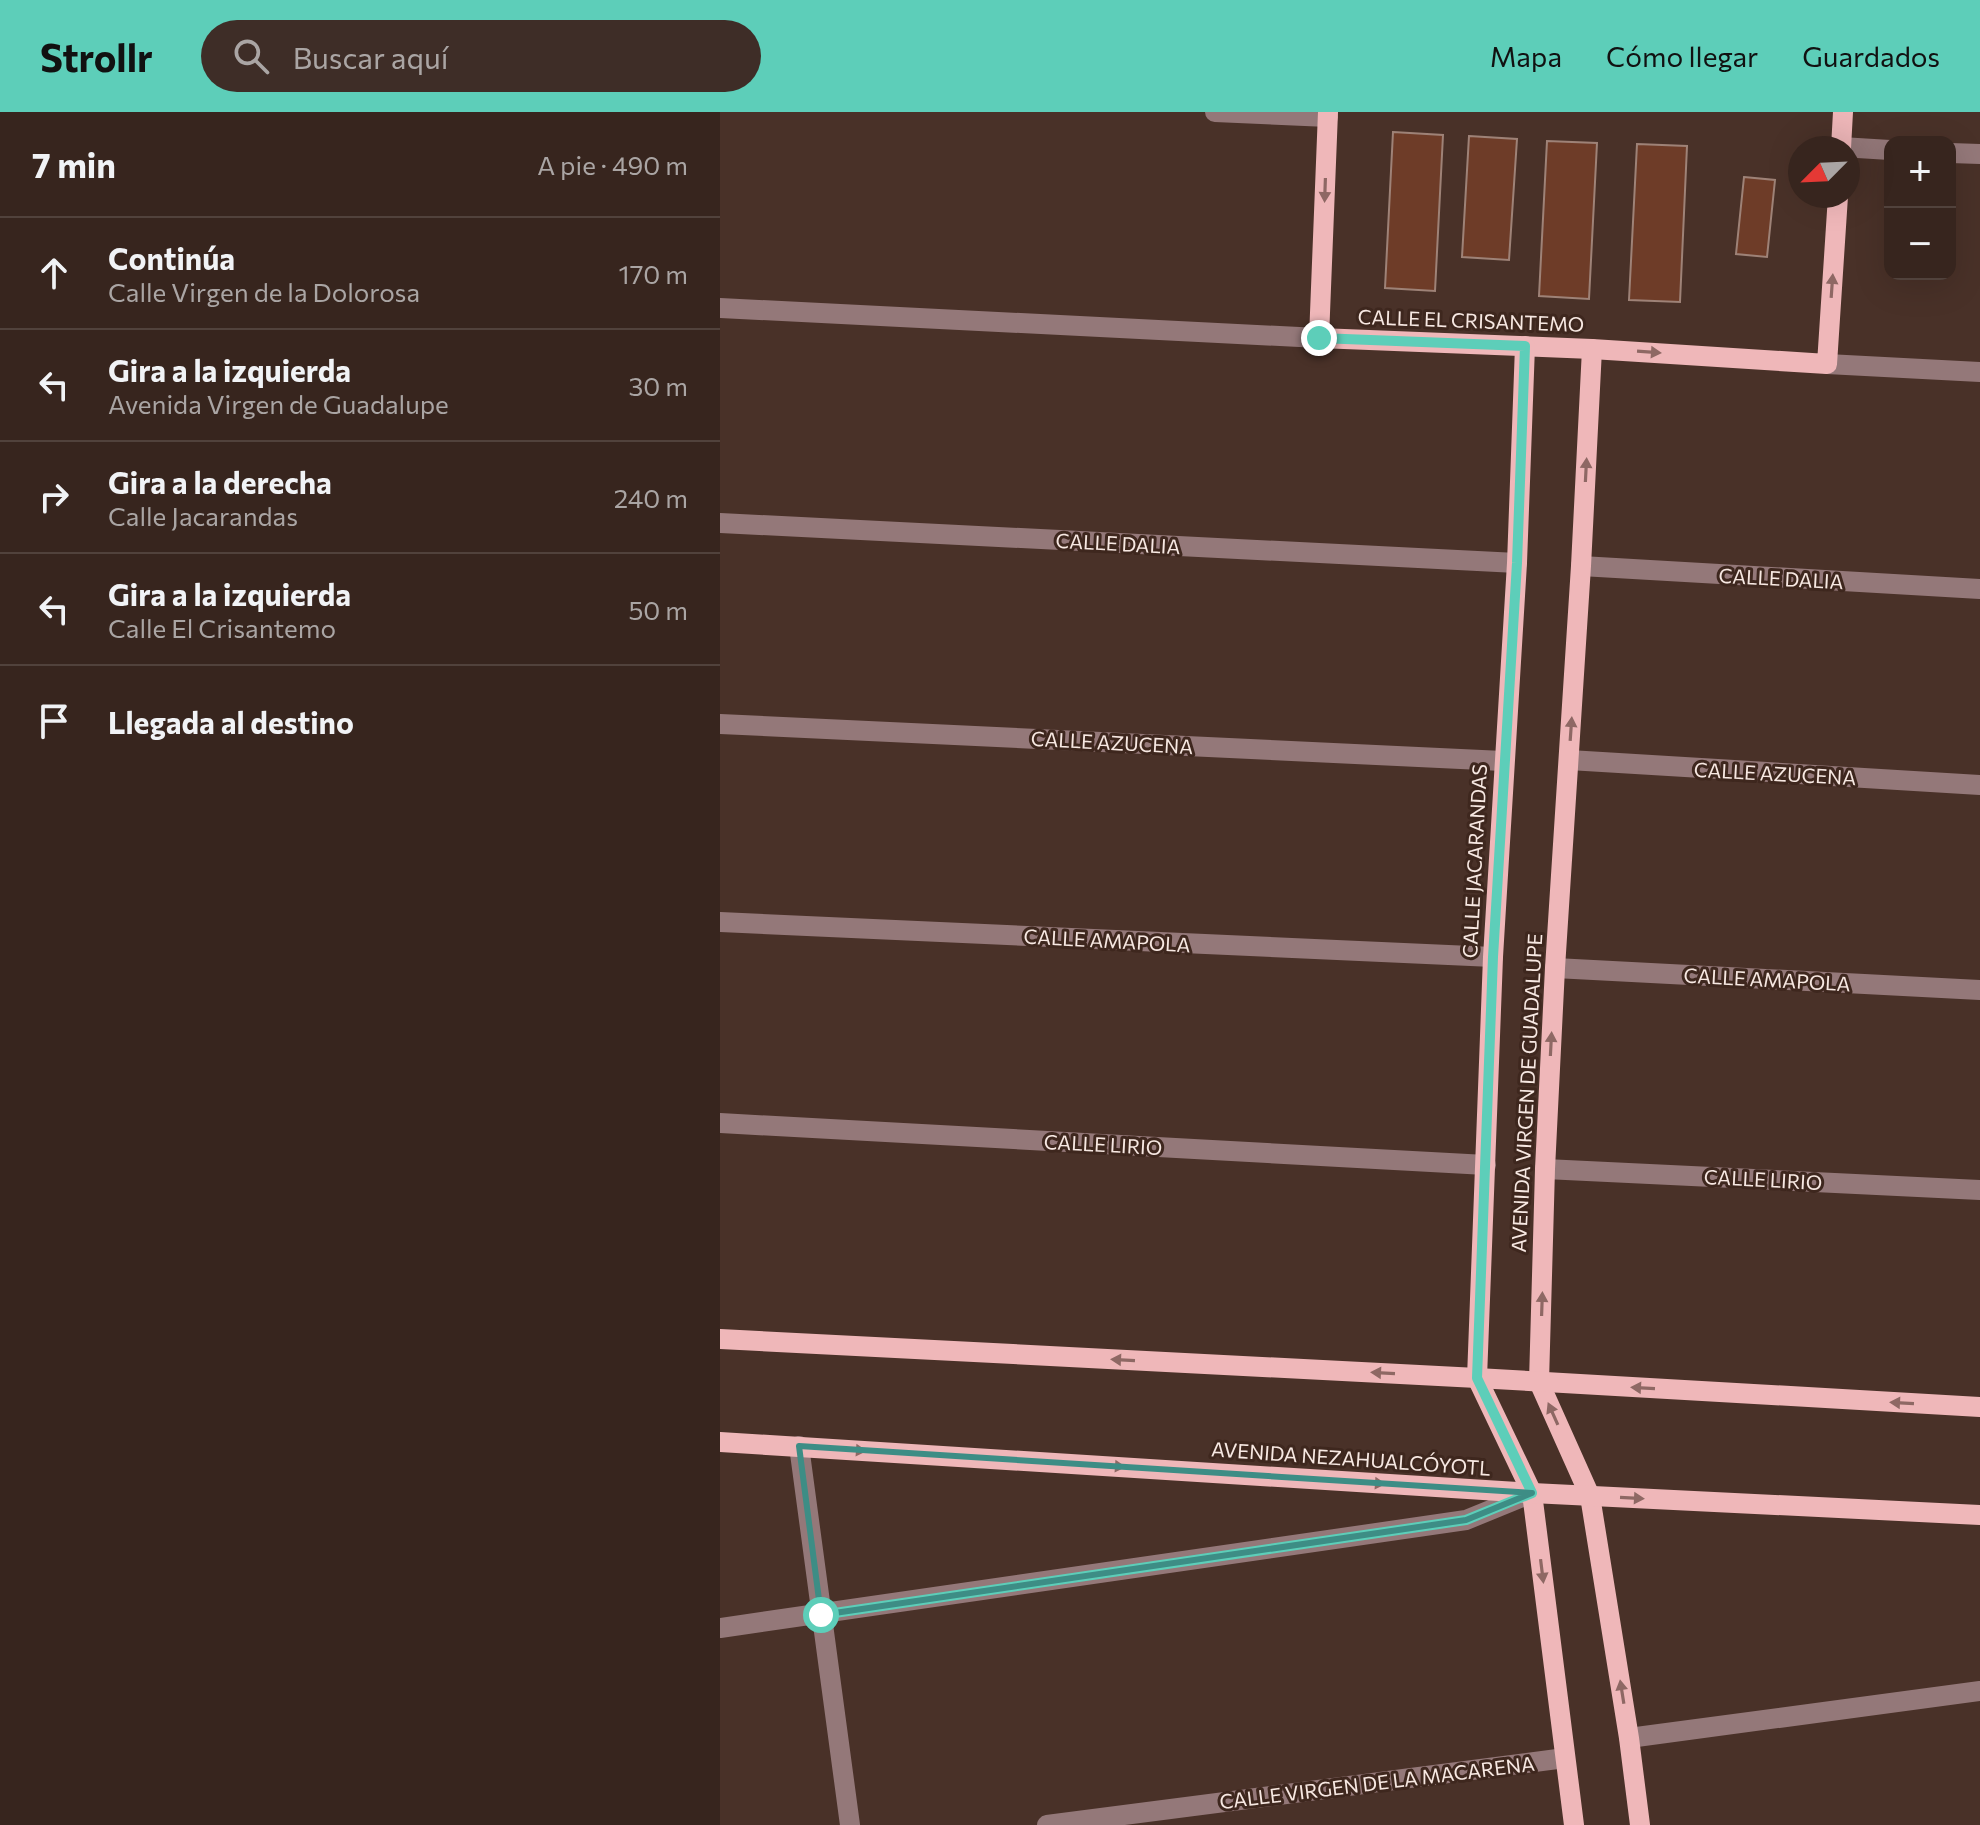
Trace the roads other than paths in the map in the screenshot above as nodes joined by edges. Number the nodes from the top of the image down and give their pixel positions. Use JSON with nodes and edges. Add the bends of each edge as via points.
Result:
{"nodes":[{"id":1,"x":1215,"y":112,"type":"edge"},
{"id":2,"x":1843,"y":112,"type":"edge"},
{"id":3,"x":1328,"y":115,"type":"edge"},
{"id":4,"x":1842,"y":136,"type":"edge"},
{"id":5,"x":1860,"y":149,"type":"edge"},
{"id":6,"x":1884,"y":150,"type":"edge"},
{"id":7,"x":1956,"y":153,"type":"edge"},
{"id":8,"x":1980,"y":154,"type":"edge"},
{"id":9,"x":1837,"y":208,"type":"edge"},
{"id":10,"x":720,"y":308,"type":"edge"},
{"id":11,"x":1319,"y":338,"type":"junction"},
{"id":12,"x":1525,"y":346,"type":"junction"},
{"id":13,"x":1592,"y":349,"type":"junction"},
{"id":14,"x":1827,"y":364,"type":"junction"},
{"id":15,"x":1980,"y":372,"type":"edge"},
{"id":16,"x":720,"y":523,"type":"edge"},
{"id":17,"x":1517,"y":563,"type":"junction"},
{"id":18,"x":1581,"y":566,"type":"junction"},
{"id":19,"x":1980,"y":589,"type":"edge"},
{"id":20,"x":720,"y":724,"type":"edge"},
{"id":21,"x":1569,"y":760,"type":"junction"},
{"id":22,"x":1503,"y":761,"type":"junction"},
{"id":23,"x":1980,"y":785,"type":"edge"},
{"id":24,"x":720,"y":922,"type":"edge"},
{"id":25,"x":1493,"y":957,"type":"junction"},
{"id":26,"x":1555,"y":968,"type":"junction"},
{"id":27,"x":1980,"y":990,"type":"edge"},
{"id":28,"x":720,"y":1123,"type":"edge"},
{"id":29,"x":1486,"y":1165,"type":"junction"},
{"id":30,"x":1545,"y":1169,"type":"junction"},
{"id":31,"x":1980,"y":1190,"type":"edge"},
{"id":32,"x":720,"y":1339,"type":"edge"},
{"id":33,"x":1477,"y":1378,"type":"junction"},
{"id":34,"x":1539,"y":1382,"type":"junction"},
{"id":35,"x":1980,"y":1407,"type":"edge"},
{"id":36,"x":720,"y":1442,"type":"edge"},
{"id":37,"x":799,"y":1446,"type":"junction"},
{"id":38,"x":1532,"y":1493,"type":"junction"},
{"id":39,"x":1590,"y":1496,"type":"junction"},
{"id":40,"x":1980,"y":1515,"type":"edge"},
{"id":41,"x":821,"y":1615,"type":"junction"},
{"id":42,"x":720,"y":1628,"type":"edge"},
{"id":43,"x":1980,"y":1691,"type":"edge"},
{"id":44,"x":1629,"y":1738,"type":"junction"},
{"id":45,"x":1565,"y":1758,"type":"junction"},
{"id":46,"x":850,"y":1825,"type":"edge"},
{"id":47,"x":1047,"y":1825,"type":"edge"},
{"id":48,"x":1574,"y":1825,"type":"edge"},
{"id":49,"x":1640,"y":1825,"type":"edge"}],
"edges":[{"from":1,"to":3,"type":"street"},
{"from":2,"to":4,"type":"main road"},
{"from":3,"to":11,"type":"main road","one_way":true},
{"from":5,"to":6,"type":"street"},
{"from":7,"to":8,"type":"street"},
{"from":14,"to":9,"type":"main road","one_way":true},
{"from":10,"to":11,"type":"street","name":"CALLE EL CRISANTEMO"},
{"from":11,"to":12,"type":"main road","name":"CALLE EL CRISANTEMO"},
{"from":12,"to":13,"type":"main road","name":"CALLE EL CRISANTEMO"},
{"from":12,"to":17,"type":"main road","name":"CALLE JACARANDAS"},
{"from":13,"to":14,"type":"main road","name":"CALLE EL CRISANTEMO","one_way":true},
{"from":18,"to":13,"type":"main road","name":"AVENIDA VIRGEN DE GUADALUPE","one_way":true},
{"from":14,"to":15,"type":"street","name":"CALLE EL CRISANTEMO"},
{"from":16,"to":17,"type":"street","name":"CALLE DALIA"},
{"from":17,"to":22,"type":"main road","name":"CALLE JACARANDAS"},
{"from":18,"to":19,"type":"street","name":"CALLE DALIA"},
{"from":21,"to":18,"type":"main road","name":"AVENIDA VIRGEN DE GUADALUPE","one_way":true},
{"from":20,"to":22,"type":"street","name":"CALLE AZUCENA"},
{"from":21,"to":23,"type":"street","name":"CALLE AZUCENA"},
{"from":21,"to":26,"type":"main road","name":"AVENIDA VIRGEN DE GUADALUPE"},
{"from":22,"to":25,"type":"main road","name":"CALLE JACARANDAS"},
{"from":24,"to":25,"type":"street","name":"CALLE AMAPOLA"},
{"from":25,"to":29,"type":"main road","name":"CALLE JACARANDAS"},
{"from":26,"to":27,"type":"street","name":"CALLE AMAPOLA"},
{"from":30,"to":26,"type":"main road","name":"AVENIDA VIRGEN DE GUADALUPE","one_way":true},
{"from":28,"to":29,"type":"street","name":"CALLE LIRIO"},
{"from":29,"to":33,"type":"main road","name":"CALLE JACARANDAS"},
{"from":30,"to":31,"type":"street","name":"CALLE LIRIO"},
{"from":34,"to":30,"type":"main road","name":"AVENIDA VIRGEN DE GUADALUPE","one_way":true},
{"from":33,"to":32,"type":"main road","one_way":true},
{"from":33,"to":34,"type":"main road"},
{"from":33,"to":38,"type":"main road"},
{"from":35,"to":34,"type":"main road","one_way":true},
{"from":39,"to":34,"type":"main road","name":"AVENIDA VIRGEN DE GUADALUPE","one_way":true},
{"from":36,"to":37,"type":"main road","name":"AVENIDA NEZAHUALCÓYOTL"},
{"from":37,"to":38,"type":"main road","name":"AVENIDA NEZAHUALCÓYOTL","one_way":true},
{"from":37,"to":41,"type":"street"},
{"from":38,"to":39,"type":"main road","name":"AVENIDA NEZAHUALCÓYOTL"},
{"from":38,"to":41,"type":"street","via":[[1466,1520]]},
{"from":38,"to":45,"type":"main road","one_way":true},
{"from":39,"to":40,"type":"main road","name":"AVENIDA NEZAHUALCÓYOTL","one_way":true},
{"from":44,"to":39,"type":"main road","name":"AVENIDA VIRGEN DE GUADALUPE","one_way":true},
{"from":41,"to":42,"type":"street"},
{"from":41,"to":46,"type":"street"},
{"from":43,"to":44,"type":"street"},
{"from":44,"to":49,"type":"main road","name":"AVENIDA VIRGEN DE GUADALUPE"},
{"from":45,"to":47,"type":"street","name":"CALLE VIRGEN DE LA MACARENA"},
{"from":45,"to":48,"type":"main road"}]}
